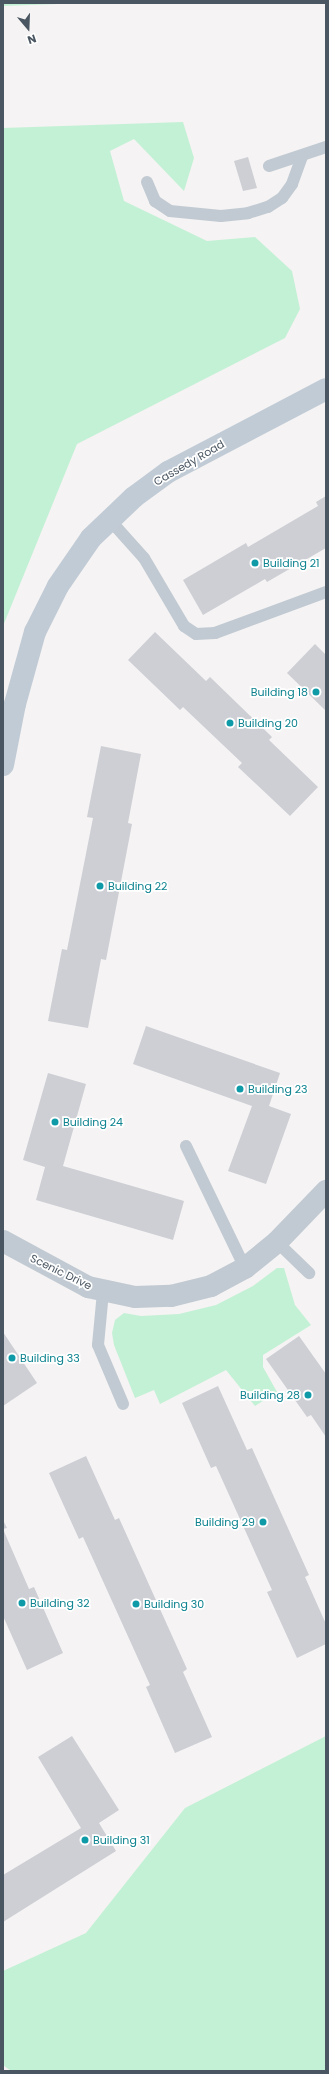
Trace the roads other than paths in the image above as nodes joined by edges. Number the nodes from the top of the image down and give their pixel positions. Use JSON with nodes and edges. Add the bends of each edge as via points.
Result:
{"nodes":[{"id":1,"x":326,"y":148,"type":"edge"},
{"id":2,"x":302,"y":157,"type":"junction"},
{"id":3,"x":269,"y":166,"type":"dead end"},
{"id":4,"x":147,"y":182,"type":"dead end"},
{"id":5,"x":326,"y":389,"type":"edge"},
{"id":6,"x":109,"y":519,"type":"junction"},
{"id":7,"x":326,"y":592,"type":"edge"},
{"id":8,"x":3,"y":765,"type":"edge"},
{"id":9,"x":186,"y":1146,"type":"dead end"},
{"id":10,"x":326,"y":1191,"type":"edge"},
{"id":11,"x":3,"y":1241,"type":"edge"},
{"id":12,"x":277,"y":1242,"type":"junction"},
{"id":13,"x":245,"y":1268,"type":"junction"},
{"id":14,"x":309,"y":1273,"type":"dead end"},
{"id":15,"x":103,"y":1292,"type":"junction"},
{"id":16,"x":123,"y":1404,"type":"dead end"}],
"edges":[{"from":1,"to":2,"type":"lane"},
{"from":2,"to":3,"type":"lane"},
{"from":2,"to":4,"type":"lane","via":[[292,184],[282,198],[268,207],[248,213],[221,216],[170,211],[155,201]]},
{"from":5,"to":6,"type":"street","name":"Cassedy Road","via":[[168,472]]},
{"from":6,"to":7,"type":"lane","via":[[144,558],[184,626],[196,634],[215,633]]},
{"from":6,"to":8,"type":"street","name":"Cassedy Road","via":[[72,564],[45,609],[35,632],[15,704]]},
{"from":9,"to":13,"type":"lane"},
{"from":10,"to":12,"type":"street","name":"Scenic Drive"},
{"from":11,"to":15,"type":"street","name":"Scenic Drive","via":[[74,1281]]},
{"from":12,"to":13,"type":"street","name":"Scenic Drive"},
{"from":12,"to":14,"type":"lane"},
{"from":13,"to":15,"type":"street","name":"Scenic Drive","via":[[211,1286],[171,1296],[135,1297]]},
{"from":15,"to":16,"type":"lane","via":[[98,1345]]}]}
